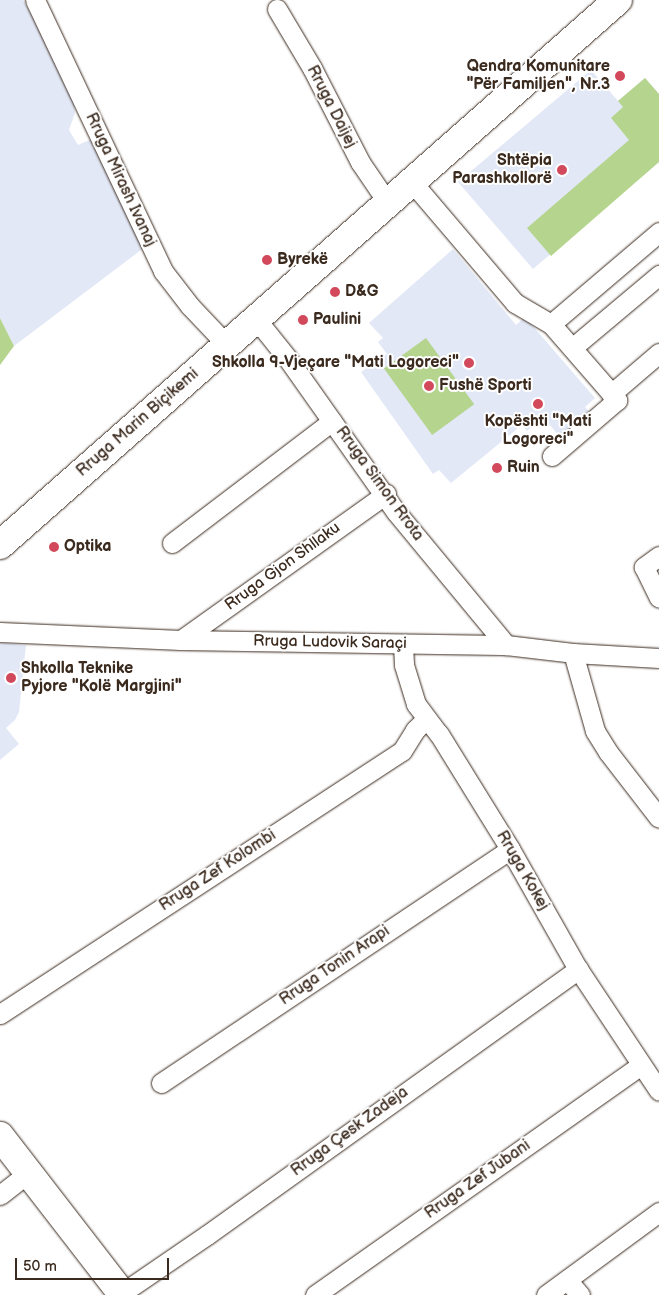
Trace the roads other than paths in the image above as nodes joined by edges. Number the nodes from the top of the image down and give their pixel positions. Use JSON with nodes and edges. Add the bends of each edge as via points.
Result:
{"nodes":[{"id":1,"x":35,"y":0,"type":"edge"},
{"id":2,"x":618,"y":0,"type":"edge"},
{"id":3,"x":277,"y":9,"type":"dead end"},
{"id":4,"x":412,"y":182,"type":"junction"},
{"id":5,"x":388,"y":203,"type":"junction"},
{"id":6,"x":659,"y":232,"type":"edge"},
{"id":7,"x":659,"y":275,"type":"edge"},
{"id":8,"x":256,"y":319,"type":"junction"},
{"id":9,"x":551,"y":324,"type":"junction"},
{"id":10,"x":226,"y":345,"type":"junction"},
{"id":11,"x":572,"y":348,"type":"junction"},
{"id":12,"x":659,"y":353,"type":"edge"},
{"id":13,"x":611,"y":394,"type":"junction"},
{"id":14,"x":332,"y":421,"type":"junction"},
{"id":15,"x":552,"y":456,"type":"dead end"},
{"id":16,"x":386,"y":494,"type":"junction"},
{"id":17,"x":172,"y":543,"type":"dead end"},
{"id":18,"x":0,"y":545,"type":"edge"},
{"id":19,"x":659,"y":556,"type":"edge"},
{"id":20,"x":659,"y":598,"type":"edge"},
{"id":21,"x":0,"y":632,"type":"edge"},
{"id":22,"x":181,"y":640,"type":"junction"},
{"id":23,"x":403,"y":645,"type":"junction"},
{"id":24,"x":506,"y":645,"type":"junction"},
{"id":25,"x":573,"y":652,"type":"junction"},
{"id":26,"x":659,"y":658,"type":"edge"},
{"id":27,"x":426,"y":719,"type":"junction"},
{"id":28,"x":659,"y":818,"type":"edge"},
{"id":29,"x":510,"y":849,"type":"junction"},
{"id":30,"x":578,"y":969,"type":"junction"},
{"id":31,"x":0,"y":1014,"type":"edge"},
{"id":32,"x":641,"y":1065,"type":"junction"},
{"id":33,"x":161,"y":1083,"type":"dead end"},
{"id":34,"x":659,"y":1091,"type":"edge"},
{"id":35,"x":0,"y":1136,"type":"edge"},
{"id":36,"x":28,"y":1173,"type":"junction"},
{"id":37,"x":0,"y":1195,"type":"edge"},
{"id":38,"x":659,"y":1212,"type":"edge"},
{"id":39,"x":567,"y":1280,"type":"junction"},
{"id":40,"x":122,"y":1294,"type":"edge"},
{"id":41,"x":315,"y":1295,"type":"edge"},
{"id":42,"x":546,"y":1295,"type":"edge"},
{"id":43,"x":580,"y":1295,"type":"edge"}],
"edges":[{"from":1,"to":10,"type":"street","name":"Rruga Mirash Ivanaj","via":[[163,270]]},
{"from":2,"to":4,"type":"main road","name":"Rruga Marin Biçikemi"},
{"from":3,"to":5,"type":"street","name":"Rruga Daijej","via":[[312,68],[360,162]]},
{"from":4,"to":5,"type":"main road","name":"Rruga Marin Biçikemi"},
{"from":4,"to":9,"type":"street","via":[[515,303]]},
{"from":5,"to":8,"type":"main road","name":"Rruga Marin Biçikemi"},
{"from":6,"to":9,"type":"street"},
{"from":7,"to":11,"type":"street"},
{"from":8,"to":10,"type":"main road","name":"Rruga Marin Biçikemi"},
{"from":8,"to":14,"type":"street","name":"Rruga Simon Rrota"},
{"from":9,"to":11,"type":"street"},
{"from":10,"to":18,"type":"main road","name":"Rruga Marin Biçikemi"},
{"from":11,"to":13,"type":"street"},
{"from":12,"to":13,"type":"street"},
{"from":13,"to":15,"type":"street","via":[[617,400]]},
{"from":14,"to":16,"type":"street","name":"Rruga Simon Rrota"},
{"from":14,"to":17,"type":"street"},
{"from":16,"to":22,"type":"street","name":"Rruga Gjon Shllaku"},
{"from":16,"to":24,"type":"street","name":"Rruga Simon Rrota","via":[[396,512]]},
{"from":19,"to":20,"type":"street","via":[[644,567]]},
{"from":21,"to":22,"type":"street","name":"Rruga Ludovik Saraçi"},
{"from":22,"to":23,"type":"street","name":"Rruga Ludovik Saraçi"},
{"from":23,"to":24,"type":"street","name":"Rruga Ludovik Saraçi"},
{"from":23,"to":27,"type":"street","name":"Rruga Kokej","via":[[407,680]]},
{"from":24,"to":25,"type":"street","name":"Rruga Ludovik Saraçi"},
{"from":25,"to":26,"type":"street","name":"Rruga Ludovik Saraçi"},
{"from":25,"to":28,"type":"street","via":[[595,731]]},
{"from":27,"to":29,"type":"street","name":"Rruga Kokej","via":[[439,734]]},
{"from":27,"to":31,"type":"street","name":"Rruga Zef Kolombi","via":[[402,751]]},
{"from":29,"to":30,"type":"street","name":"Rruga Kokej"},
{"from":29,"to":33,"type":"street","name":"Rruga Tonin Arapi"},
{"from":30,"to":32,"type":"street","name":"Rruga Kokej"},
{"from":30,"to":40,"type":"street","name":"Rruga Çesk Zadeja"},
{"from":32,"to":34,"type":"street","name":"Rruga Kokej"},
{"from":32,"to":41,"type":"street","name":"Rruga Zef Jubani"},
{"from":35,"to":36,"type":"main road"},
{"from":36,"to":37,"type":"street"},
{"from":36,"to":40,"type":"main road"},
{"from":38,"to":39,"type":"street"},
{"from":39,"to":42,"type":"street"},
{"from":39,"to":43,"type":"street"}]}
